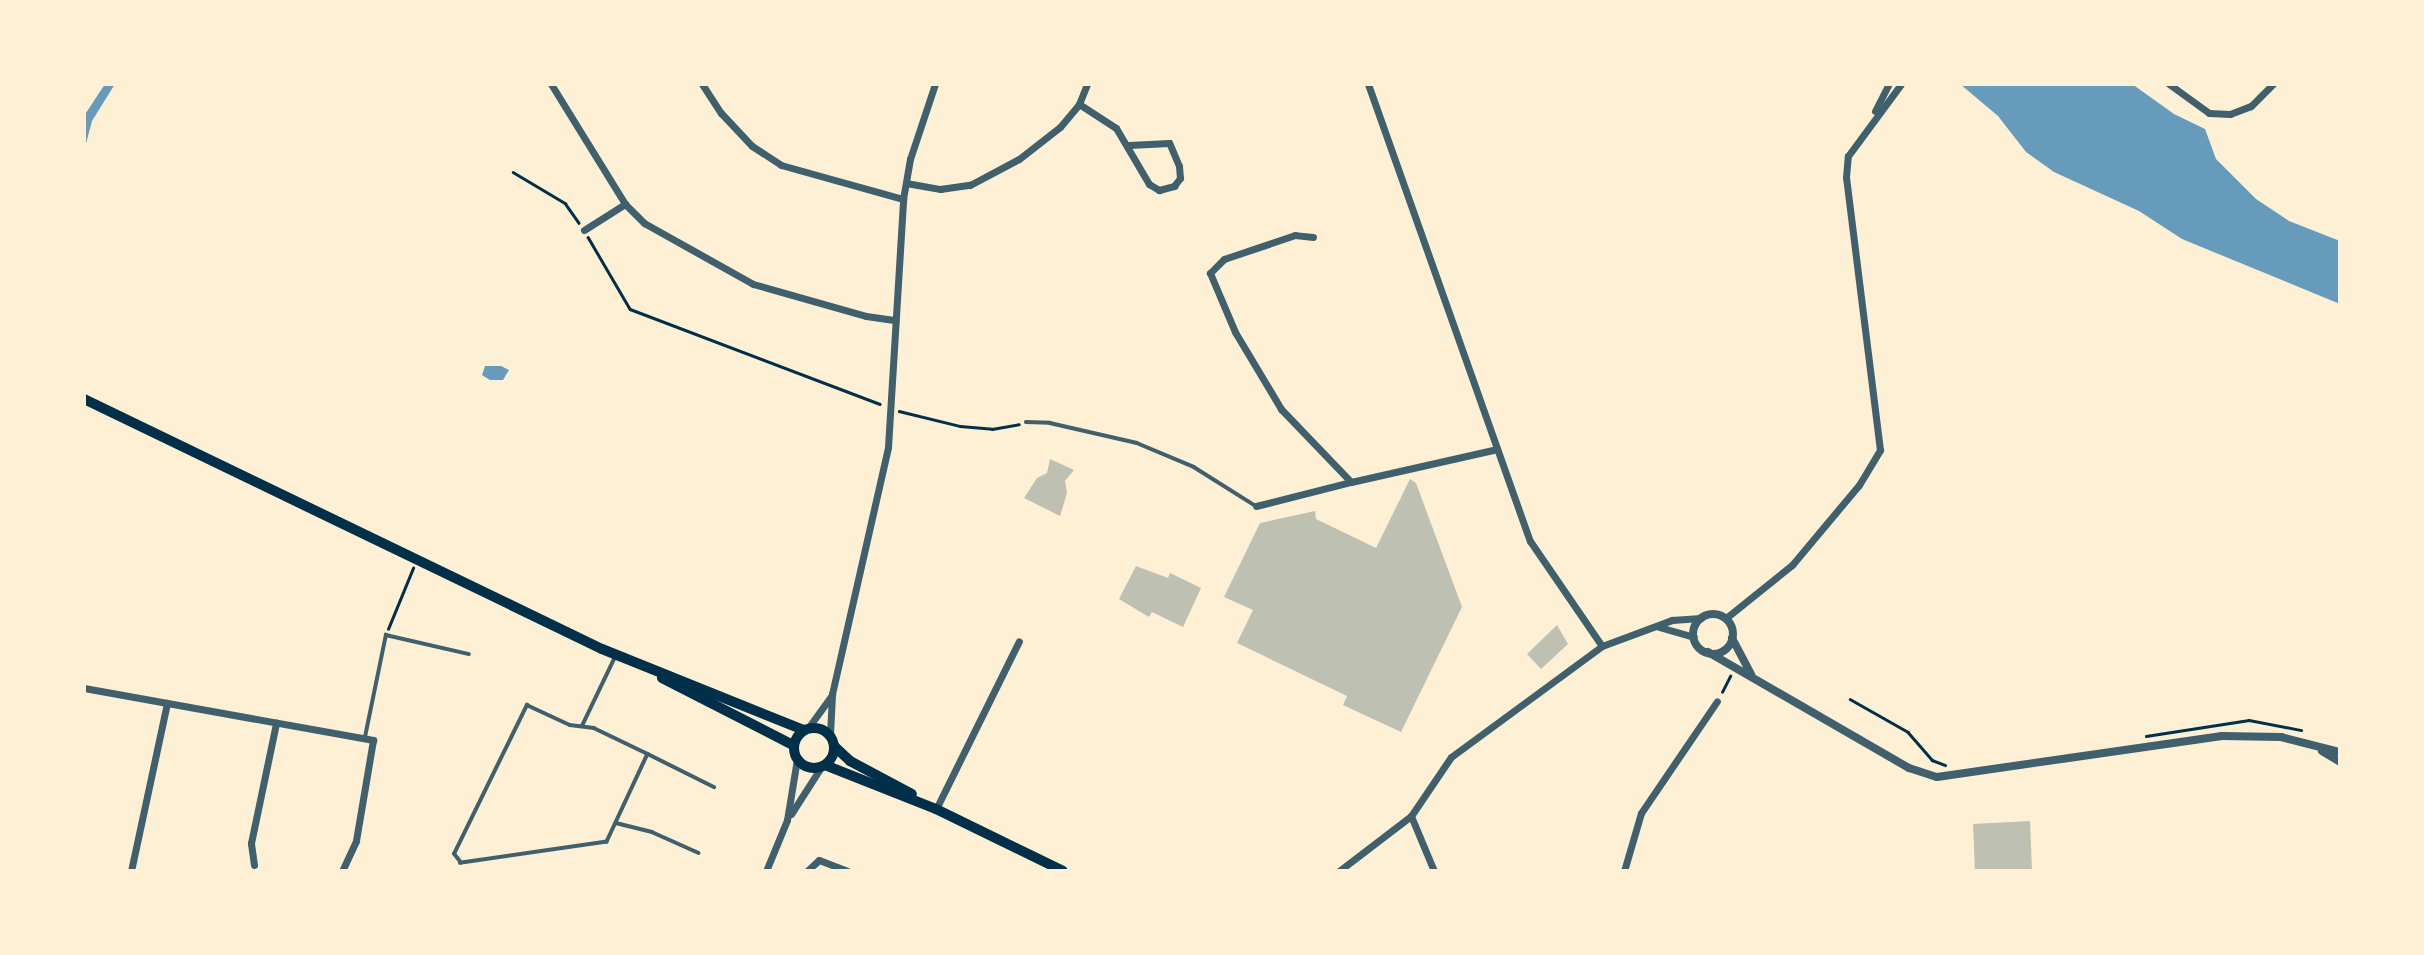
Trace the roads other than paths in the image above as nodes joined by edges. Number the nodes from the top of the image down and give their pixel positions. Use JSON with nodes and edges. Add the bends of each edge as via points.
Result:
{"nodes":[{"id":1,"x":551,"y":84,"type":"edge"},
{"id":2,"x":702,"y":84,"type":"edge"},
{"id":3,"x":935,"y":84,"type":"edge"},
{"id":4,"x":1087,"y":84,"type":"edge"},
{"id":5,"x":1368,"y":84,"type":"edge"},
{"id":6,"x":1889,"y":84,"type":"edge"},
{"id":7,"x":1901,"y":84,"type":"edge"},
{"id":8,"x":2169,"y":84,"type":"edge"},
{"id":9,"x":2273,"y":84,"type":"edge"},
{"id":10,"x":1079,"y":104,"type":"junction"},
{"id":11,"x":1869,"y":125,"type":"junction"},
{"id":12,"x":1129,"y":145,"type":"junction"},
{"id":13,"x":906,"y":183,"type":"junction"},
{"id":14,"x":903,"y":199,"type":"junction"},
{"id":15,"x":625,"y":204,"type":"junction"},
{"id":16,"x":584,"y":230,"type":"road end"},
{"id":17,"x":1313,"y":237,"type":"dead end"},
{"id":18,"x":896,"y":320,"type":"junction"},
{"id":19,"x":84,"y":399,"type":"edge"},
{"id":20,"x":1026,"y":422,"type":"road end"},
{"id":21,"x":1497,"y":449,"type":"junction"},
{"id":22,"x":1351,"y":482,"type":"junction"},
{"id":23,"x":1256,"y":506,"type":"joint"},
{"id":24,"x":1701,"y":618,"type":"junction"},
{"id":25,"x":1726,"y":618,"type":"junction"},
{"id":26,"x":1658,"y":626,"type":"junction"},
{"id":27,"x":1694,"y":637,"type":"junction"},
{"id":28,"x":1732,"y":638,"type":"junction"},
{"id":29,"x":1019,"y":640,"type":"dead end"},
{"id":30,"x":1602,"y":646,"type":"junction"},
{"id":31,"x":1708,"y":652,"type":"junction"},
{"id":32,"x":469,"y":654,"type":"dead end"},
{"id":33,"x":616,"y":654,"type":"junction"},
{"id":34,"x":638,"y":663,"type":"junction"},
{"id":35,"x":1753,"y":676,"type":"junction"},
{"id":36,"x":84,"y":688,"type":"edge"},
{"id":37,"x":832,"y":694,"type":"junction"},
{"id":38,"x":1717,"y":701,"type":"road end"},
{"id":39,"x":167,"y":703,"type":"junction"},
{"id":40,"x":275,"y":723,"type":"junction"},
{"id":41,"x":582,"y":726,"type":"junction"},
{"id":42,"x":806,"y":729,"type":"junction"},
{"id":43,"x":830,"y":735,"type":"junction"},
{"id":44,"x":365,"y":739,"type":"junction"},
{"id":45,"x":793,"y":746,"type":"junction"},
{"id":46,"x":834,"y":746,"type":"junction"},
{"id":47,"x":2317,"y":747,"type":"junction"},
{"id":48,"x":2340,"y":752,"type":"edge"},
{"id":49,"x":648,"y":754,"type":"junction"},
{"id":50,"x":797,"y":759,"type":"junction"},
{"id":51,"x":2340,"y":762,"type":"edge"},
{"id":52,"x":823,"y":766,"type":"junction"},
{"id":53,"x":714,"y":787,"type":"dead end"},
{"id":54,"x":936,"y":809,"type":"junction"},
{"id":55,"x":1411,"y":816,"type":"junction"},
{"id":56,"x":787,"y":820,"type":"junction"},
{"id":57,"x":615,"y":823,"type":"junction"},
{"id":58,"x":699,"y":853,"type":"dead end"},
{"id":59,"x":254,"y":864,"type":"dead end"},
{"id":60,"x":1049,"y":868,"type":"edge"},
{"id":61,"x":131,"y":871,"type":"edge"},
{"id":62,"x":342,"y":871,"type":"edge"},
{"id":63,"x":766,"y":871,"type":"edge"},
{"id":64,"x":807,"y":871,"type":"edge"},
{"id":65,"x":847,"y":871,"type":"edge"},
{"id":66,"x":1063,"y":871,"type":"edge"},
{"id":67,"x":1339,"y":871,"type":"edge"},
{"id":68,"x":1434,"y":871,"type":"edge"},
{"id":69,"x":1624,"y":871,"type":"edge"}],
"edges":[{"from":1,"to":15,"type":"street"},
{"from":2,"to":14,"type":"street","via":[[752,146],[780,165]]},
{"from":3,"to":13,"type":"street"},
{"from":4,"to":10,"type":"street"},
{"from":5,"to":21,"type":"street"},
{"from":6,"to":11,"type":"street"},
{"from":7,"to":11,"type":"street"},
{"from":8,"to":9,"type":"street","via":[[2209,113],[2230,114],[2251,106]]},
{"from":10,"to":12,"type":"street","via":[[1116,128]]},
{"from":10,"to":13,"type":"street","via":[[1045,141],[970,185],[940,189]]},
{"from":11,"to":25,"type":"street","via":[[1848,156],[1846,177],[1880,450],[1859,485],[1791,565]]},
{"from":12,"to":12,"type":"street","via":[[1149,184],[1159,190],[1174,186],[1180,178],[1179,166],[1169,144]]},
{"from":13,"to":14,"type":"street"},
{"from":14,"to":18,"type":"street"},
{"from":15,"to":16,"type":"street"},
{"from":15,"to":18,"type":"street","via":[[664,236],[754,284]]},
{"from":17,"to":22,"type":"street","via":[[1295,235],[1224,259],[1210,273],[1235,332],[1281,409]]},
{"from":18,"to":37,"type":"street","via":[[888,447]]},
{"from":19,"to":33,"type":"main road"},
{"from":20,"to":23,"type":"lane","via":[[1137,443],[1194,467]]},
{"from":21,"to":22,"type":"street"},
{"from":21,"to":30,"type":"street","via":[[1530,541]]},
{"from":22,"to":23,"type":"street"},
{"from":24,"to":25,"type":"street","via":[[1713,614]]},
{"from":24,"to":26,"type":"street","via":[[1685,617]]},
{"from":24,"to":27,"type":"street"},
{"from":25,"to":28,"type":"street"},
{"from":26,"to":27,"type":"street"},
{"from":26,"to":30,"type":"street"},
{"from":27,"to":31,"type":"street"},
{"from":28,"to":31,"type":"street","via":[[1720,652]]},
{"from":28,"to":35,"type":"street"},
{"from":29,"to":54,"type":"street"},
{"from":30,"to":55,"type":"street","via":[[1451,757]]},
{"from":31,"to":35,"type":"street"},
{"from":32,"to":44,"type":"lane","via":[[386,635]]},
{"from":33,"to":34,"type":"main road"},
{"from":33,"to":41,"type":"lane"},
{"from":34,"to":42,"type":"main road"},
{"from":34,"to":45,"type":"main road"},
{"from":35,"to":47,"type":"street","via":[[1909,768],[1937,778],[2222,736],[2281,737]]},
{"from":36,"to":39,"type":"street"},
{"from":37,"to":42,"type":"street"},
{"from":37,"to":43,"type":"street"},
{"from":38,"to":69,"type":"street","via":[[1641,813]]},
{"from":39,"to":40,"type":"street"},
{"from":39,"to":61,"type":"street"},
{"from":40,"to":44,"type":"street"},
{"from":40,"to":59,"type":"street","via":[[251,843]]},
{"from":41,"to":49,"type":"lane"},
{"from":41,"to":57,"type":"lane","via":[[527,705],[454,854],[461,863],[479,863],[607,842]]},
{"from":42,"to":43,"type":"main road"},
{"from":42,"to":45,"type":"main road"},
{"from":43,"to":46,"type":"main road"},
{"from":44,"to":62,"type":"street","via":[[373,740],[376,747],[356,841]]},
{"from":45,"to":50,"type":"main road"},
{"from":46,"to":52,"type":"main road"},
{"from":46,"to":54,"type":"main road","via":[[850,761]]},
{"from":47,"to":48,"type":"street"},
{"from":47,"to":51,"type":"street"},
{"from":49,"to":53,"type":"lane"},
{"from":49,"to":57,"type":"lane"},
{"from":50,"to":52,"type":"main road","via":[[808,767]]},
{"from":50,"to":56,"type":"street"},
{"from":52,"to":54,"type":"main road"},
{"from":52,"to":56,"type":"street"},
{"from":54,"to":60,"type":"main road"},
{"from":55,"to":67,"type":"street"},
{"from":55,"to":68,"type":"street"},
{"from":56,"to":63,"type":"street"},
{"from":57,"to":58,"type":"lane","via":[[652,832]]},
{"from":60,"to":66,"type":"main road"},
{"from":64,"to":65,"type":"street","via":[[819,860]]}]}
